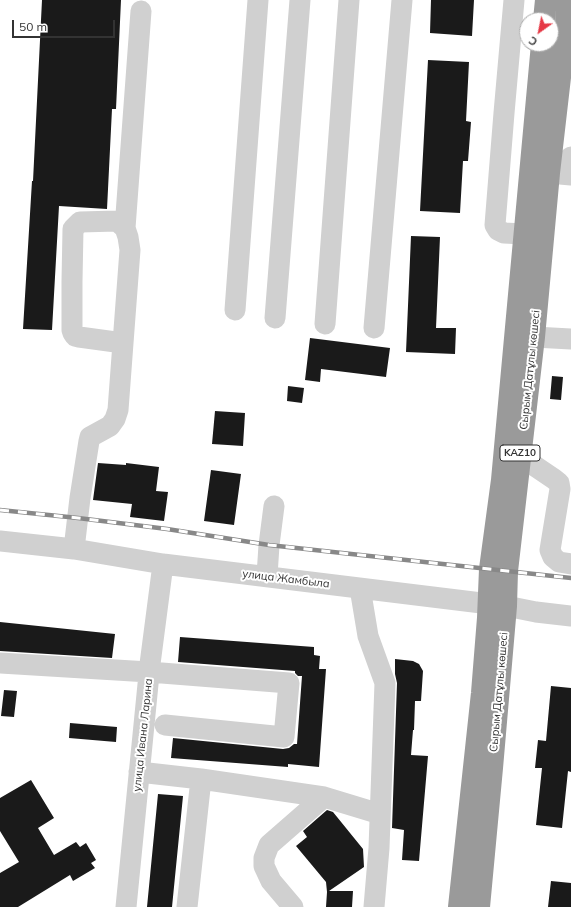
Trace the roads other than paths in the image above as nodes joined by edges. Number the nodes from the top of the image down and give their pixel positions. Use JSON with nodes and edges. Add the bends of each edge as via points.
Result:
{"nodes":[{"id":1,"x":258,"y":0,"type":"edge"},
{"id":2,"x":300,"y":0,"type":"edge"},
{"id":3,"x":349,"y":0,"type":"edge"},
{"id":4,"x":402,"y":0,"type":"edge"},
{"id":5,"x":514,"y":0,"type":"edge"},
{"id":6,"x":546,"y":0,"type":"edge"},
{"id":7,"x":568,"y":0,"type":"edge"},
{"id":8,"x":141,"y":11,"type":"dead end"},
{"id":9,"x":545,"y":12,"type":"edge"},
{"id":10,"x":568,"y":35,"type":"edge"},
{"id":11,"x":541,"y":52,"type":"edge"},
{"id":12,"x":571,"y":157,"type":"edge"},
{"id":13,"x":559,"y":174,"type":"edge"},
{"id":14,"x":125,"y":228,"type":"junction"},
{"id":15,"x":524,"y":234,"type":"junction"},
{"id":16,"x":235,"y":310,"type":"dead end"},
{"id":17,"x":275,"y":318,"type":"dead end"},
{"id":18,"x":325,"y":324,"type":"dead end"},
{"id":19,"x":374,"y":328,"type":"dead end"},
{"id":20,"x":534,"y":337,"type":"junction"},
{"id":21,"x":571,"y":339,"type":"edge"},
{"id":22,"x":123,"y":343,"type":"junction"},
{"id":23,"x":520,"y":456,"type":"junction"},
{"id":24,"x":274,"y":506,"type":"dead end"},
{"id":25,"x":0,"y":541,"type":"edge"},
{"id":26,"x":74,"y":549,"type":"junction"},
{"id":27,"x":163,"y":564,"type":"junction"},
{"id":28,"x":571,"y":564,"type":"edge"},
{"id":29,"x":267,"y":576,"type":"junction"},
{"id":30,"x":360,"y":588,"type":"junction"},
{"id":31,"x":497,"y":605,"type":"junction"},
{"id":32,"x":571,"y":616,"type":"edge"},
{"id":33,"x":0,"y":663,"type":"edge"},
{"id":34,"x":149,"y":672,"type":"junction"},
{"id":35,"x":165,"y":724,"type":"dead end"},
{"id":36,"x":139,"y":772,"type":"junction"},
{"id":37,"x":201,"y":779,"type":"junction"},
{"id":38,"x":324,"y":797,"type":"junction"},
{"id":39,"x":380,"y":814,"type":"junction"},
{"id":40,"x":126,"y":907,"type":"edge"},
{"id":41,"x":187,"y":907,"type":"edge"},
{"id":42,"x":293,"y":907,"type":"edge"},
{"id":43,"x":374,"y":907,"type":"edge"},
{"id":44,"x":459,"y":907,"type":"edge"},
{"id":45,"x":479,"y":907,"type":"edge"}],
"edges":[{"from":1,"to":16,"type":"street"},
{"from":2,"to":17,"type":"street"},
{"from":3,"to":18,"type":"street"},
{"from":4,"to":19,"type":"street"},
{"from":5,"to":15,"type":"street","via":[[495,225],[504,233]]},
{"from":6,"to":9,"type":"highway"},
{"from":7,"to":10,"type":"highway","name":"Сырым Датұлы көшесі","number":"KAZ10"},
{"from":8,"to":14,"type":"street"},
{"from":10,"to":13,"type":"highway","name":"Сырым Датұлы көшесі","number":"KAZ10"},
{"from":11,"to":15,"type":"highway","name":"Сырым Датұлы көшесі","number":"KAZ10"},
{"from":12,"to":13,"type":"street","via":[[563,164]]},
{"from":13,"to":20,"type":"highway","name":"Сырым Датұлы көшесі","number":"KAZ10"},
{"from":14,"to":22,"type":"street","via":[[130,250]]},
{"from":14,"to":22,"type":"street","via":[[117,221],[80,222],[73,229],[72,280],[72,330],[75,336]]},
{"from":15,"to":31,"type":"highway","name":"Сырым Датұлы көшесі","number":"KAZ10","via":[[502,480],[490,569]]},
{"from":20,"to":21,"type":"street"},
{"from":20,"to":23,"type":"highway","name":"Сырым Датұлы көшесі","number":"KAZ10"},
{"from":22,"to":26,"type":"street","via":[[116,419],[110,426],[90,437]]},
{"from":23,"to":28,"type":"street","via":[[559,483],[550,550],[559,562]]},
{"from":23,"to":31,"type":"highway","name":"Сырым Датұлы көшесі","number":"KAZ10","via":[[507,571]]},
{"from":24,"to":29,"type":"street"},
{"from":25,"to":26,"type":"street","name":"улица Жамбыла"},
{"from":26,"to":27,"type":"street","name":"улица Жамбыла"},
{"from":27,"to":29,"type":"street","name":"улица Жамбыла"},
{"from":27,"to":34,"type":"street","name":"улица Ивана Ларина"},
{"from":29,"to":30,"type":"street","name":"улица Жамбыла"},
{"from":30,"to":31,"type":"street","name":"улица Жамбыла"},
{"from":30,"to":39,"type":"street","via":[[368,636],[385,683]]},
{"from":31,"to":32,"type":"street","name":"улица Жамбыла"},
{"from":31,"to":44,"type":"highway","name":"Сырым Датұлы көшесі","number":"KAZ10","via":[[488,618]]},
{"from":31,"to":45,"type":"highway","name":"Сырым Датұлы көшесі","number":"KAZ10","via":[[492,768]]},
{"from":33,"to":34,"type":"street"},
{"from":34,"to":35,"type":"street","via":[[289,683],[284,737]]},
{"from":34,"to":36,"type":"street","name":"улица Ивана Ларина"},
{"from":36,"to":37,"type":"street"},
{"from":36,"to":40,"type":"street","name":"улица Ивана Ларина"},
{"from":37,"to":38,"type":"street"},
{"from":37,"to":41,"type":"street"},
{"from":38,"to":39,"type":"street"},
{"from":38,"to":42,"type":"street","via":[[269,845],[264,858],[264,866],[271,882]]},
{"from":39,"to":43,"type":"street"}]}
